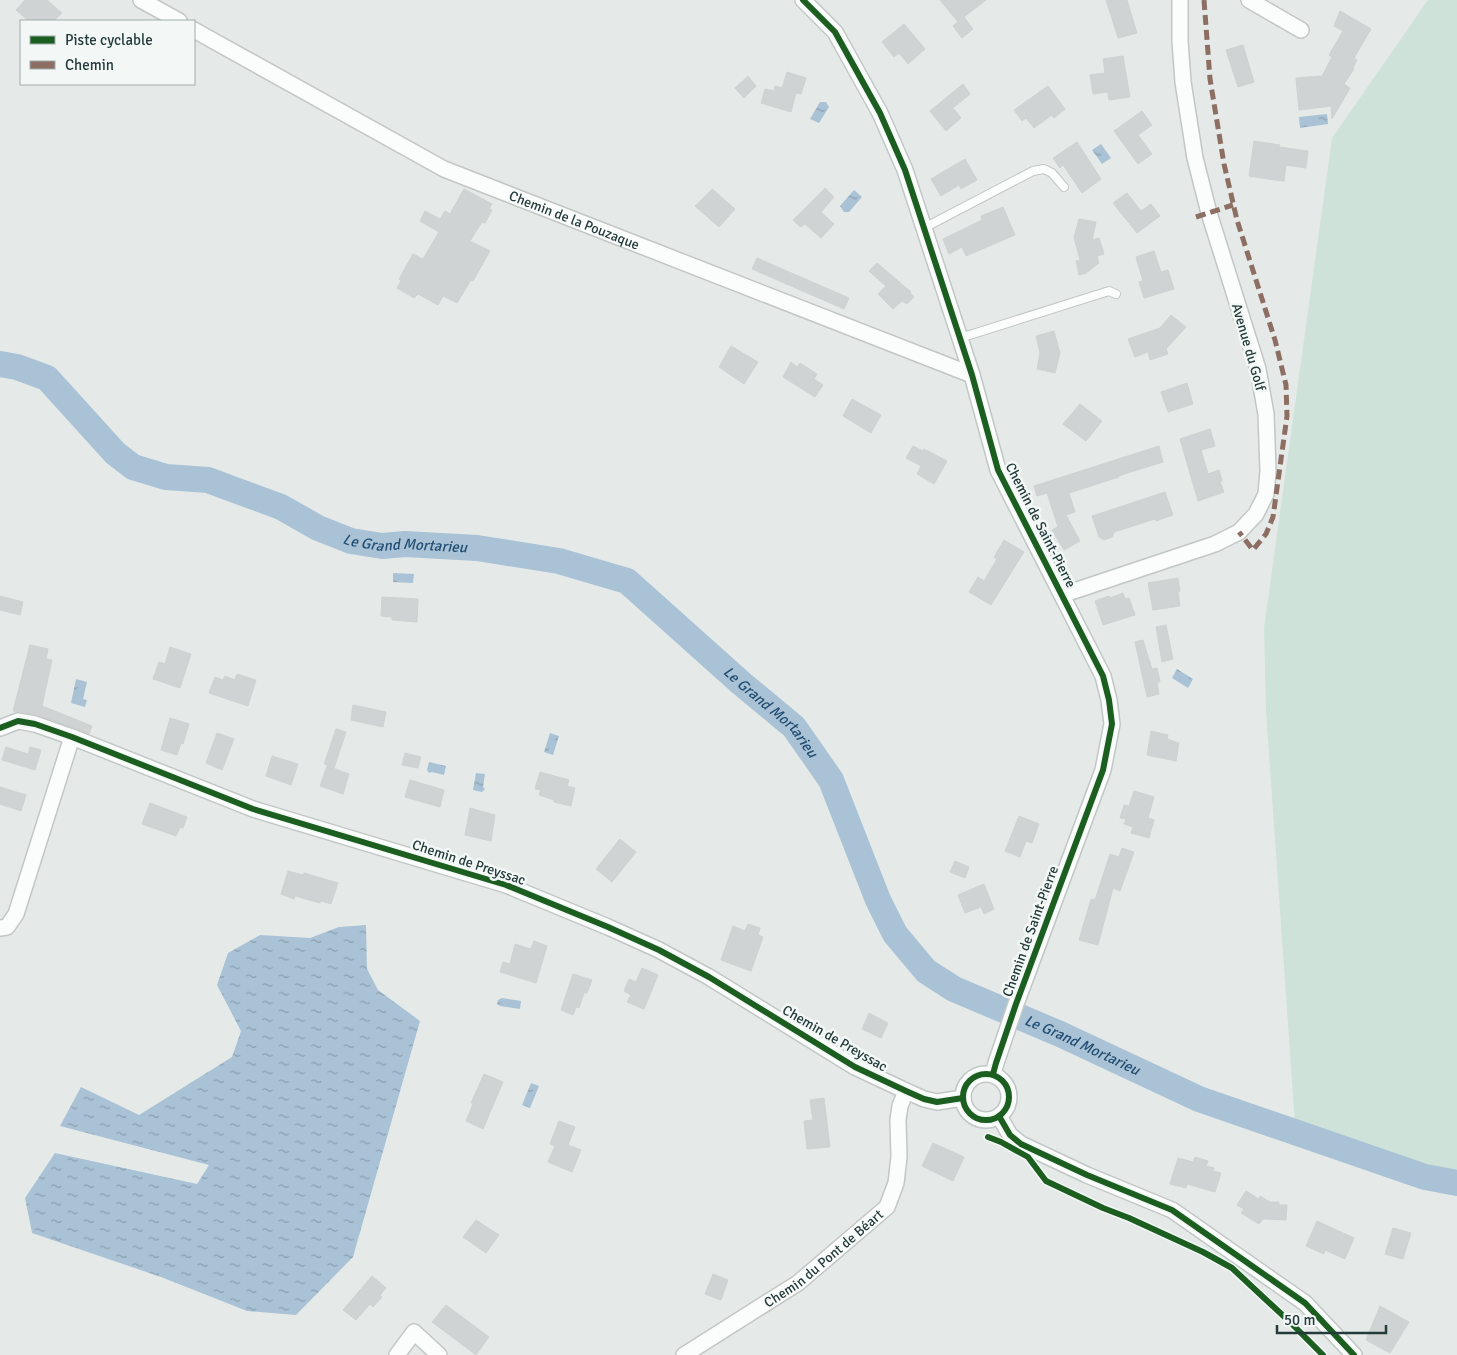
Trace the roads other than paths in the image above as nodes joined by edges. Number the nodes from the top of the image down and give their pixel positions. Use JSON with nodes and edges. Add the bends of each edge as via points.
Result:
{"nodes":[{"id":1,"x":141,"y":0,"type":"edge"},
{"id":2,"x":803,"y":0,"type":"edge"},
{"id":3,"x":1180,"y":0,"type":"edge"},
{"id":4,"x":1249,"y":0,"type":"edge"},
{"id":5,"x":177,"y":20,"type":"edge"},
{"id":6,"x":1301,"y":30,"type":"dead end"},
{"id":7,"x":195,"y":31,"type":"edge"},
{"id":8,"x":1064,"y":187,"type":"dead end"},
{"id":9,"x":924,"y":228,"type":"junction"},
{"id":10,"x":1116,"y":294,"type":"dead end"},
{"id":11,"x":960,"y":338,"type":"junction"},
{"id":12,"x":972,"y":375,"type":"junction"},
{"id":13,"x":1062,"y":595,"type":"junction"},
{"id":14,"x":0,"y":728,"type":"edge"},
{"id":15,"x":72,"y":737,"type":"junction"},
{"id":16,"x":0,"y":928,"type":"edge"},
{"id":17,"x":993,"y":1074,"type":"junction"},
{"id":18,"x":906,"y":1091,"type":"junction"},
{"id":19,"x":963,"y":1098,"type":"junction"},
{"id":20,"x":999,"y":1116,"type":"junction"},
{"id":21,"x":397,"y":1355,"type":"edge"},
{"id":22,"x":439,"y":1355,"type":"edge"},
{"id":23,"x":684,"y":1355,"type":"edge"},
{"id":24,"x":1354,"y":1355,"type":"edge"}],
"edges":[{"from":1,"to":5,"type":"street"},
{"from":2,"to":9,"type":"street","name":"Chemin de Saint-Pierre","via":[[835,32],[880,113],[905,170]]},
{"from":3,"to":13,"type":"street","name":"Avenue du Golf","via":[[1183,82],[1196,158],[1209,213],[1258,369],[1266,414],[1266,494],[1256,514],[1239,532],[1215,544]]},
{"from":4,"to":6,"type":"street"},
{"from":7,"to":12,"type":"street","name":"Chemin de la Pouzaque","via":[[444,169]]},
{"from":8,"to":9,"type":"lane","via":[[1052,173],[1044,169],[1033,171]]},
{"from":9,"to":11,"type":"street","name":"Chemin de Saint-Pierre"},
{"from":10,"to":11,"type":"lane","via":[[1109,292]]},
{"from":11,"to":12,"type":"street","name":"Chemin de Saint-Pierre"},
{"from":12,"to":13,"type":"street","name":"Chemin de Saint-Pierre","via":[[998,470]]},
{"from":13,"to":17,"type":"street","name":"Chemin de Saint-Pierre","via":[[1103,676],[1112,724],[1103,770]]},
{"from":14,"to":15,"type":"street","name":"Chemin de Preyssac","via":[[18,721]]},
{"from":15,"to":16,"type":"street","via":[[16,914],[7,927]]},
{"from":15,"to":18,"type":"street","name":"Chemin de Preyssac","via":[[253,809],[506,885],[608,927],[660,950],[855,1067]]},
{"from":17,"to":19,"type":"street","via":[[972,1078],[963,1091]]},
{"from":17,"to":20,"type":"street","via":[[1005,1083],[1010,1097]]},
{"from":18,"to":19,"type":"street","name":"Chemin de Preyssac","via":[[937,1102]]},
{"from":18,"to":23,"type":"street","name":"Chemin du Pont de Béart","via":[[898,1120],[896,1183],[887,1207],[798,1283]]},
{"from":19,"to":20,"type":"street","via":[[972,1116],[986,1120]]},
{"from":20,"to":24,"type":"street","via":[[1010,1135],[1021,1144],[1172,1210],[1305,1303]]},
{"from":21,"to":22,"type":"street","via":[[414,1332]]}]}
